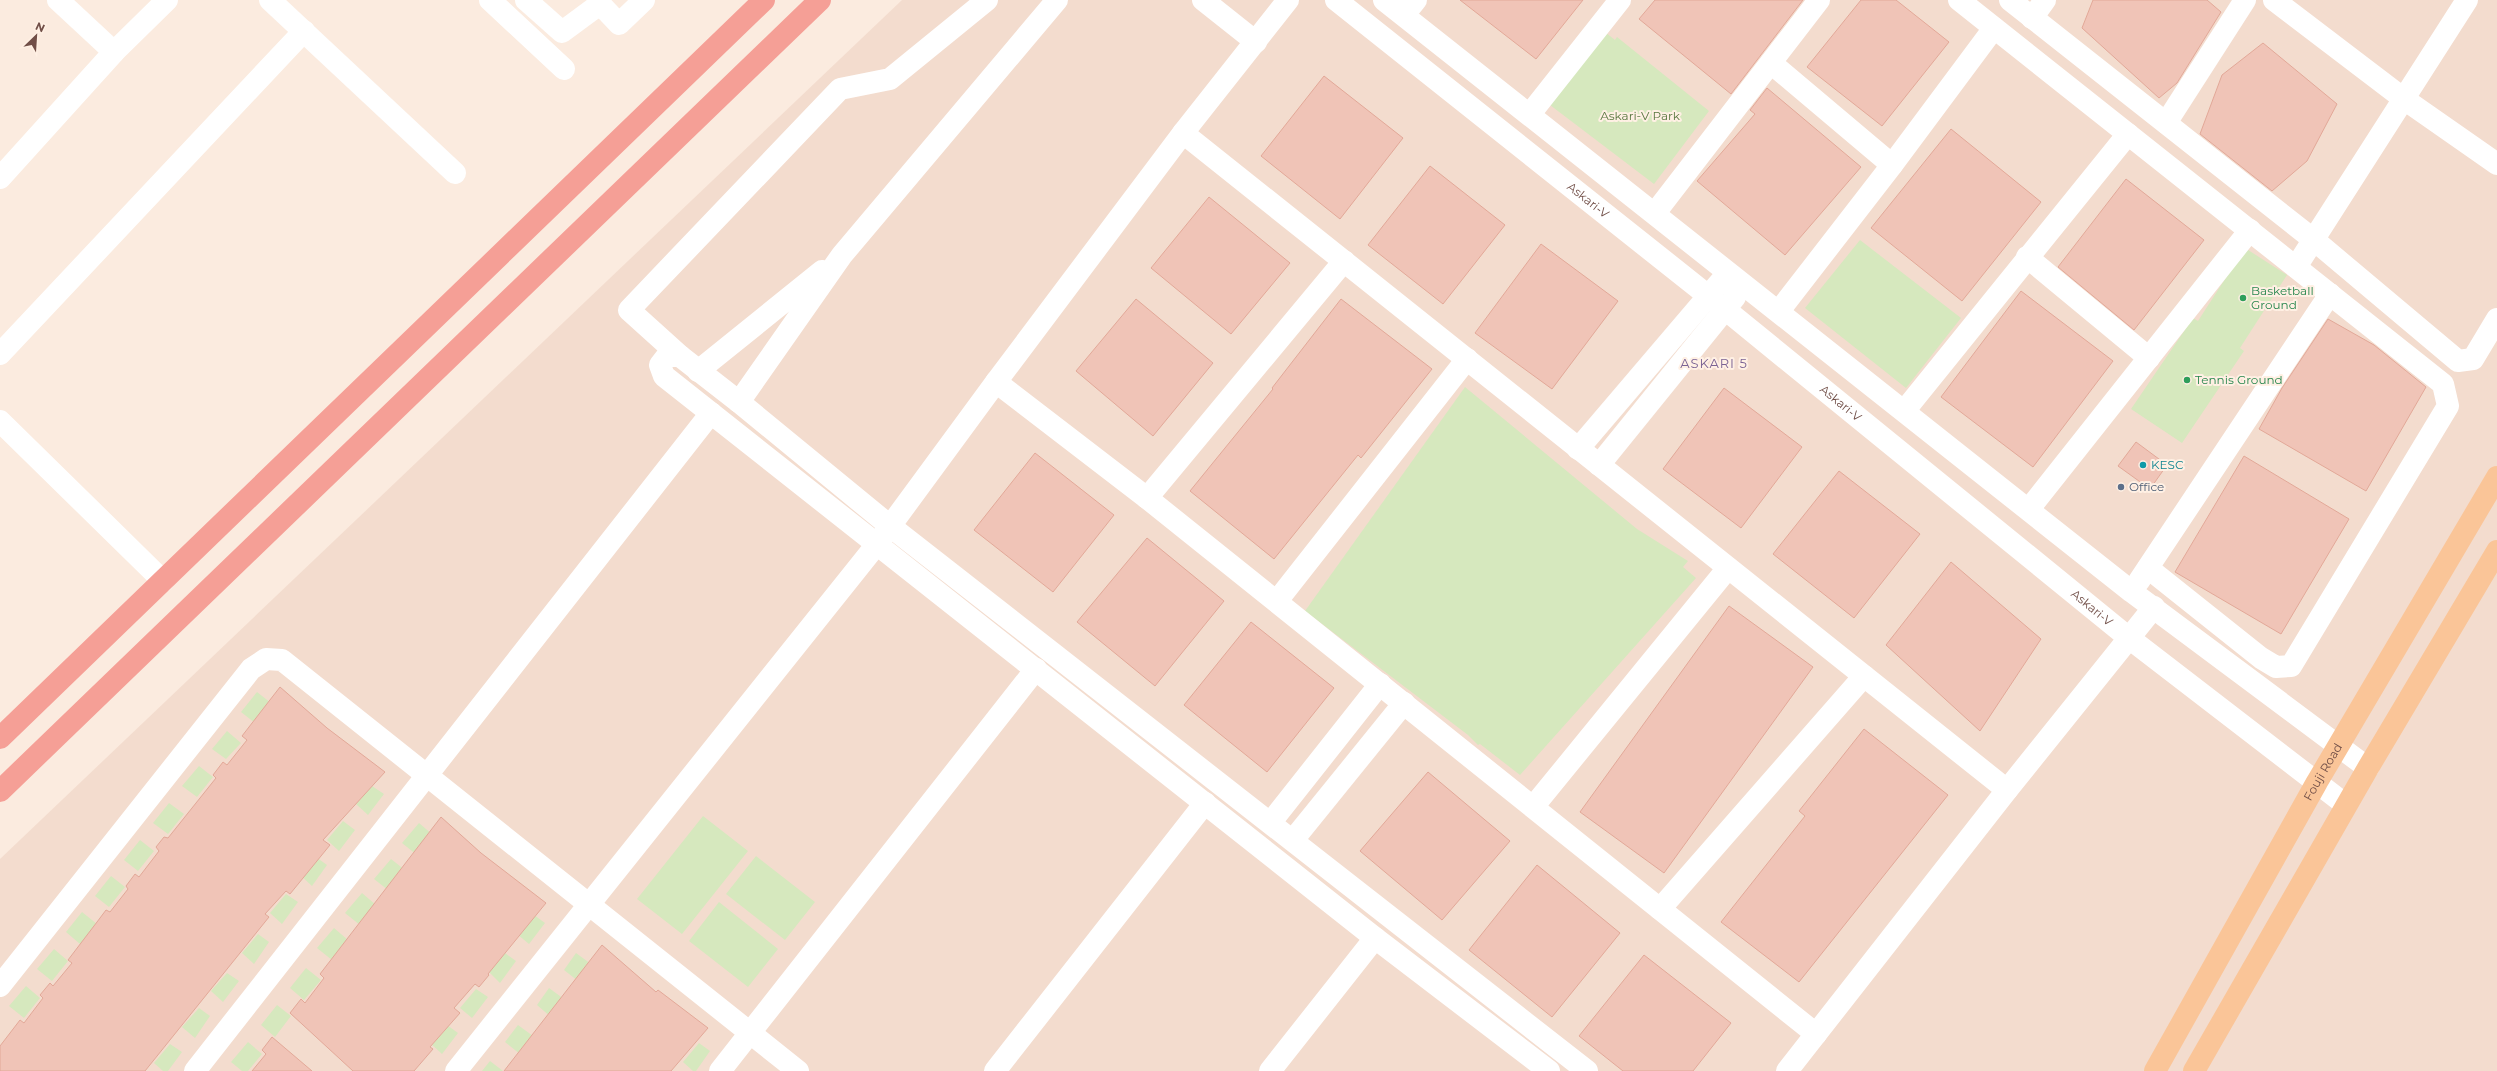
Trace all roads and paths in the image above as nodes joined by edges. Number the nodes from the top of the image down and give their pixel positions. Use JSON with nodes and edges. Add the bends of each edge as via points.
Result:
{"nodes":[{"id":1,"x":58,"y":0,"type":"edge"},
{"id":2,"x":167,"y":0,"type":"edge"},
{"id":3,"x":270,"y":0,"type":"edge"},
{"id":4,"x":490,"y":0,"type":"edge"},
{"id":5,"x":526,"y":0,"type":"edge"},
{"id":6,"x":644,"y":0,"type":"edge"},
{"id":7,"x":764,"y":0,"type":"edge"},
{"id":8,"x":820,"y":0,"type":"edge"},
{"id":9,"x":987,"y":0,"type":"edge"},
{"id":10,"x":1057,"y":0,"type":"edge"},
{"id":11,"x":1203,"y":0,"type":"edge"},
{"id":12,"x":1288,"y":0,"type":"edge"},
{"id":13,"x":1336,"y":0,"type":"edge"},
{"id":14,"x":1384,"y":0,"type":"edge"},
{"id":15,"x":1620,"y":0,"type":"edge"},
{"id":16,"x":1819,"y":0,"type":"edge"},
{"id":17,"x":1959,"y":0,"type":"edge"},
{"id":18,"x":2010,"y":0,"type":"edge"},
{"id":19,"x":2045,"y":0,"type":"edge"},
{"id":20,"x":2245,"y":0,"type":"edge"},
{"id":21,"x":2274,"y":0,"type":"edge"},
{"id":22,"x":2466,"y":0,"type":"edge"},
{"id":23,"x":1410,"y":7,"type":"edge"},
{"id":24,"x":2032,"y":18,"type":"junction"},
{"id":25,"x":1994,"y":28,"type":"junction"},
{"id":26,"x":304,"y":32,"type":"junction"},
{"id":27,"x":1256,"y":42,"type":"junction"},
{"id":28,"x":114,"y":52,"type":"junction"},
{"id":29,"x":1771,"y":63,"type":"junction"},
{"id":30,"x":564,"y":69,"type":"dead end"},
{"id":31,"x":2404,"y":99,"type":"junction"},
{"id":32,"x":1530,"y":114,"type":"junction"},
{"id":33,"x":2166,"y":123,"type":"junction"},
{"id":34,"x":1183,"y":132,"type":"junction"},
{"id":35,"x":2128,"y":134,"type":"junction"},
{"id":36,"x":2497,"y":164,"type":"edge"},
{"id":37,"x":1892,"y":165,"type":"junction"},
{"id":38,"x":3,"y":169,"type":"edge"},
{"id":39,"x":455,"y":173,"type":"dead end"},
{"id":40,"x":1655,"y":213,"type":"junction"},
{"id":41,"x":2250,"y":230,"type":"junction"},
{"id":42,"x":2314,"y":240,"type":"junction"},
{"id":43,"x":842,"y":255,"type":"junction"},
{"id":44,"x":2027,"y":257,"type":"junction"},
{"id":45,"x":1344,"y":261,"type":"junction"},
{"id":46,"x":2296,"y":267,"type":"junction"},
{"id":47,"x":1736,"y":279,"type":"junction"},
{"id":48,"x":2330,"y":294,"type":"junction"},
{"id":49,"x":1718,"y":303,"type":"junction"},
{"id":50,"x":1779,"y":311,"type":"junction"},
{"id":51,"x":2497,"y":318,"type":"edge"},
{"id":52,"x":0,"y":354,"type":"edge"},
{"id":53,"x":680,"y":356,"type":"junction"},
{"id":54,"x":2149,"y":358,"type":"junction"},
{"id":55,"x":1467,"y":359,"type":"junction"},
{"id":56,"x":698,"y":371,"type":"junction"},
{"id":57,"x":996,"y":382,"type":"junction"},
{"id":58,"x":739,"y":402,"type":"junction"},
{"id":59,"x":1905,"y":410,"type":"junction"},
{"id":60,"x":711,"y":413,"type":"junction"},
{"id":61,"x":0,"y":421,"type":"edge"},
{"id":62,"x":1578,"y":449,"type":"junction"},
{"id":63,"x":1598,"y":465,"type":"junction"},
{"id":64,"x":2497,"y":477,"type":"edge"},
{"id":65,"x":1147,"y":498,"type":"junction"},
{"id":66,"x":2029,"y":509,"type":"junction"},
{"id":67,"x":890,"y":526,"type":"junction"},
{"id":68,"x":878,"y":544,"type":"junction"},
{"id":69,"x":2497,"y":551,"type":"edge"},
{"id":70,"x":1728,"y":568,"type":"junction"},
{"id":71,"x":2148,"y":568,"type":"junction"},
{"id":72,"x":163,"y":581,"type":"junction"},
{"id":73,"x":2132,"y":592,"type":"junction"},
{"id":74,"x":1277,"y":601,"type":"junction"},
{"id":75,"x":2154,"y":608,"type":"junction"},
{"id":76,"x":2129,"y":638,"type":"junction"},
{"id":77,"x":1036,"y":669,"type":"junction"},
{"id":78,"x":1864,"y":676,"type":"junction"},
{"id":79,"x":1380,"y":684,"type":"junction"},
{"id":80,"x":1404,"y":703,"type":"junction"},
{"id":81,"x":0,"y":738,"type":"edge"},
{"id":82,"x":2338,"y":746,"type":"junction"},
{"id":83,"x":2368,"y":768,"type":"junction"},
{"id":84,"x":427,"y":775,"type":"junction"},
{"id":85,"x":2317,"y":782,"type":"junction"},
{"id":86,"x":2007,"y":790,"type":"junction"},
{"id":87,"x":0,"y":791,"type":"edge"},
{"id":88,"x":1205,"y":803,"type":"junction"},
{"id":89,"x":2346,"y":805,"type":"junction"},
{"id":90,"x":1533,"y":807,"type":"junction"},
{"id":91,"x":1282,"y":832,"type":"junction"},
{"id":92,"x":1267,"y":852,"type":"junction"},
{"id":93,"x":590,"y":903,"type":"junction"},
{"id":94,"x":1660,"y":909,"type":"junction"},
{"id":95,"x":1375,"y":938,"type":"junction"},
{"id":96,"x":0,"y":986,"type":"edge"},
{"id":97,"x":750,"y":1033,"type":"junction"},
{"id":98,"x":1816,"y":1034,"type":"junction"},
{"id":99,"x":1540,"y":1068,"type":"edge"},
{"id":100,"x":195,"y":1071,"type":"edge"},
{"id":101,"x":456,"y":1071,"type":"edge"},
{"id":102,"x":720,"y":1071,"type":"edge"},
{"id":103,"x":798,"y":1071,"type":"edge"},
{"id":104,"x":994,"y":1071,"type":"edge"},
{"id":105,"x":1270,"y":1071,"type":"edge"},
{"id":106,"x":1587,"y":1071,"type":"edge"},
{"id":107,"x":1787,"y":1071,"type":"edge"},
{"id":108,"x":2155,"y":1071,"type":"edge"},
{"id":109,"x":2194,"y":1071,"type":"edge"}],
"edges":[{"from":1,"to":28,"type":"street"},
{"from":2,"to":28,"type":"street"},
{"from":3,"to":26,"type":"street"},
{"from":4,"to":30,"type":"street"},
{"from":5,"to":6,"type":"street","via":[[562,32],[600,4],[619,24]]},
{"from":7,"to":72,"type":"highway"},
{"from":8,"to":87,"type":"highway"},
{"from":9,"to":53,"type":"street","via":[[890,79],[840,89],[629,310]]},
{"from":10,"to":43,"type":"street"},
{"from":11,"to":27,"type":"street"},
{"from":12,"to":27,"type":"street"},
{"from":13,"to":49,"type":"street","name":"Askari-V"},
{"from":14,"to":23,"type":"street"},
{"from":15,"to":32,"type":"street"},
{"from":16,"to":29,"type":"street"},
{"from":17,"to":25,"type":"street"},
{"from":18,"to":24,"type":"street"},
{"from":19,"to":24,"type":"street"},
{"from":20,"to":33,"type":"street"},
{"from":21,"to":31,"type":"street"},
{"from":22,"to":31,"type":"street"},
{"from":23,"to":32,"type":"street"},
{"from":24,"to":33,"type":"street"},
{"from":25,"to":35,"type":"street"},
{"from":25,"to":37,"type":"street"},
{"from":26,"to":39,"type":"street"},
{"from":26,"to":52,"type":"street"},
{"from":27,"to":34,"type":"street"},
{"from":28,"to":38,"type":"street"},
{"from":29,"to":37,"type":"street"},
{"from":29,"to":40,"type":"street"},
{"from":31,"to":36,"type":"street"},
{"from":31,"to":42,"type":"street"},
{"from":32,"to":40,"type":"street"},
{"from":33,"to":42,"type":"street"},
{"from":34,"to":45,"type":"street"},
{"from":34,"to":57,"type":"street"},
{"from":35,"to":41,"type":"street"},
{"from":35,"to":44,"type":"street"},
{"from":37,"to":50,"type":"street"},
{"from":40,"to":47,"type":"street"},
{"from":41,"to":46,"type":"street"},
{"from":41,"to":54,"type":"street"},
{"from":42,"to":46,"type":"street"},
{"from":42,"to":51,"type":"street","via":[[2458,361],[2473,359]]},
{"from":43,"to":56,"type":"street"},
{"from":43,"to":58,"type":"street"},
{"from":44,"to":54,"type":"street"},
{"from":44,"to":59,"type":"street"},
{"from":45,"to":55,"type":"street"},
{"from":45,"to":65,"type":"street"},
{"from":46,"to":48,"type":"street"},
{"from":47,"to":49,"type":"street"},
{"from":47,"to":50,"type":"street"},
{"from":48,"to":71,"type":"street"},
{"from":48,"to":71,"type":"street","via":[[2443,384],[2448,406],[2291,666],[2276,667],[2261,658]]},
{"from":49,"to":62,"type":"street"},
{"from":49,"to":63,"type":"street"},
{"from":49,"to":76,"type":"street","name":"Askari-V"},
{"from":50,"to":59,"type":"street"},
{"from":53,"to":56,"type":"street"},
{"from":53,"to":60,"type":"street","via":[[667,356],[660,365],[660,370],[664,376]]},
{"from":54,"to":66,"type":"street"},
{"from":55,"to":62,"type":"street"},
{"from":55,"to":74,"type":"street"},
{"from":56,"to":58,"type":"street"},
{"from":57,"to":65,"type":"street"},
{"from":57,"to":67,"type":"street"},
{"from":58,"to":67,"type":"street"},
{"from":59,"to":66,"type":"street"},
{"from":60,"to":68,"type":"street"},
{"from":60,"to":84,"type":"street"},
{"from":61,"to":72,"type":"street"},
{"from":62,"to":63,"type":"street"},
{"from":63,"to":70,"type":"street"},
{"from":64,"to":82,"type":"main road","name":"Fouji Road"},
{"from":65,"to":74,"type":"street"},
{"from":66,"to":73,"type":"street"},
{"from":67,"to":68,"type":"street"},
{"from":67,"to":91,"type":"street"},
{"from":68,"to":77,"type":"street"},
{"from":68,"to":93,"type":"street"},
{"from":69,"to":83,"type":"main road"},
{"from":70,"to":78,"type":"street"},
{"from":70,"to":90,"type":"street"},
{"from":71,"to":73,"type":"street"},
{"from":72,"to":81,"type":"highway"},
{"from":73,"to":75,"type":"street"},
{"from":74,"to":79,"type":"street"},
{"from":75,"to":76,"type":"street"},
{"from":75,"to":82,"type":"street"},
{"from":76,"to":85,"type":"street","name":"Askari-V"},
{"from":76,"to":86,"type":"street"},
{"from":77,"to":88,"type":"street"},
{"from":77,"to":97,"type":"street"},
{"from":78,"to":86,"type":"street"},
{"from":78,"to":94,"type":"street"},
{"from":79,"to":80,"type":"street"},
{"from":79,"to":91,"type":"street"},
{"from":80,"to":90,"type":"street"},
{"from":80,"to":91,"type":"street"},
{"from":82,"to":83,"type":"street"},
{"from":82,"to":85,"type":"main road","name":"Fouji Road"},
{"from":83,"to":89,"type":"main road"},
{"from":84,"to":93,"type":"street"},
{"from":84,"to":96,"type":"street","via":[[282,660],[266,659],[251,669]]},
{"from":84,"to":100,"type":"street"},
{"from":85,"to":89,"type":"street","name":"Askari-V"},
{"from":85,"to":108,"type":"main road","name":"Fouji Road"},
{"from":86,"to":98,"type":"street"},
{"from":88,"to":92,"type":"street"},
{"from":88,"to":104,"type":"street"},
{"from":89,"to":109,"type":"main road"},
{"from":90,"to":94,"type":"street"},
{"from":91,"to":92,"type":"street"},
{"from":91,"to":106,"type":"street"},
{"from":92,"to":95,"type":"street"},
{"from":93,"to":97,"type":"street"},
{"from":93,"to":101,"type":"street"},
{"from":94,"to":98,"type":"street"},
{"from":95,"to":99,"type":"street"},
{"from":95,"to":105,"type":"street"},
{"from":97,"to":102,"type":"street"},
{"from":97,"to":103,"type":"street"},
{"from":98,"to":107,"type":"street"}]}
